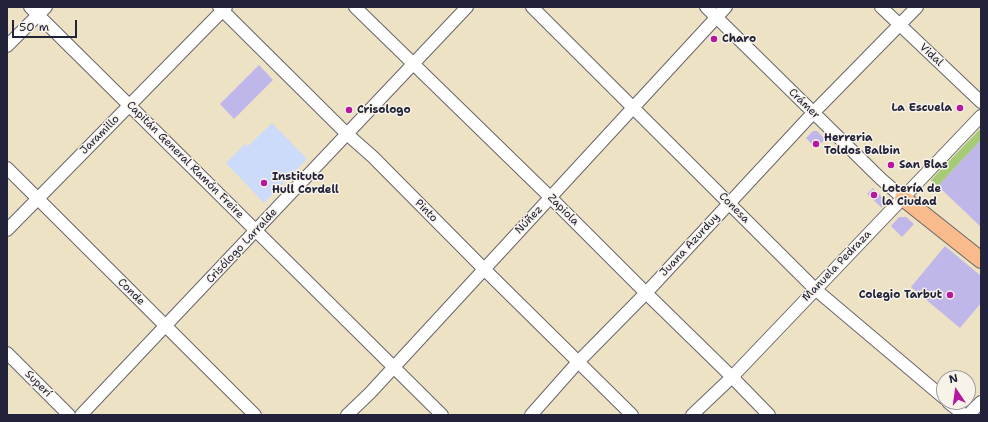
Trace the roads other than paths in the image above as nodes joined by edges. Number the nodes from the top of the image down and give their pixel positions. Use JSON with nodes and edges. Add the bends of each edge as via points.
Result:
{"nodes":[{"id":1,"x":355,"y":7,"type":"edge"},
{"id":2,"x":468,"y":7,"type":"edge"},
{"id":3,"x":532,"y":7,"type":"edge"},
{"id":4,"x":706,"y":7,"type":"edge"},
{"id":5,"x":726,"y":7,"type":"edge"},
{"id":6,"x":882,"y":7,"type":"edge"},
{"id":7,"x":917,"y":7,"type":"edge"},
{"id":8,"x":223,"y":8,"type":"edge"},
{"id":9,"x":38,"y":10,"type":"edge"},
{"id":10,"x":716,"y":18,"type":"junction"},
{"id":11,"x":900,"y":25,"type":"junction"},
{"id":12,"x":7,"y":46,"type":"edge"},
{"id":13,"x":413,"y":64,"type":"junction"},
{"id":14,"x":981,"y":102,"type":"edge"},
{"id":15,"x":130,"y":106,"type":"junction"},
{"id":16,"x":633,"y":107,"type":"junction"},
{"id":17,"x":813,"y":113,"type":"junction"},
{"id":18,"x":981,"y":116,"type":"edge"},
{"id":19,"x":347,"y":134,"type":"junction"},
{"id":20,"x":7,"y":168,"type":"edge"},
{"id":21,"x":37,"y":198,"type":"junction"},
{"id":22,"x":551,"y":198,"type":"junction"},
{"id":23,"x":903,"y":198,"type":"junction"},
{"id":24,"x":729,"y":204,"type":"junction"},
{"id":25,"x":7,"y":230,"type":"edge"},
{"id":26,"x":256,"y":231,"type":"junction"},
{"id":27,"x":981,"y":260,"type":"edge"},
{"id":28,"x":484,"y":269,"type":"junction"},
{"id":29,"x":815,"y":289,"type":"junction"},
{"id":30,"x":646,"y":293,"type":"junction"},
{"id":31,"x":166,"y":326,"type":"junction"},
{"id":32,"x":7,"y":353,"type":"edge"},
{"id":33,"x":578,"y":362,"type":"junction"},
{"id":34,"x":394,"y":367,"type":"junction"},
{"id":35,"x":732,"y":377,"type":"junction"},
{"id":36,"x":936,"y":391,"type":"edge"},
{"id":37,"x":981,"y":402,"type":"edge"},
{"id":38,"x":69,"y":415,"type":"edge"},
{"id":39,"x":81,"y":415,"type":"edge"},
{"id":40,"x":255,"y":415,"type":"edge"},
{"id":41,"x":347,"y":415,"type":"edge"},
{"id":42,"x":442,"y":415,"type":"edge"},
{"id":43,"x":530,"y":415,"type":"edge"},
{"id":44,"x":632,"y":415,"type":"edge"},
{"id":45,"x":692,"y":415,"type":"edge"},
{"id":46,"x":769,"y":415,"type":"edge"},
{"id":47,"x":968,"y":415,"type":"edge"}],
"edges":[{"from":1,"to":13,"type":"street","name":"Zapiola"},
{"from":2,"to":13,"type":"street","name":"Crisólogo Larralde"},
{"from":3,"to":16,"type":"street","name":"Conesa"},
{"from":4,"to":10,"type":"street","name":"Crámer"},
{"from":5,"to":10,"type":"street","name":"Núñez"},
{"from":6,"to":11,"type":"street","name":"Vidal"},
{"from":7,"to":11,"type":"street","name":"Juana Azurduy"},
{"from":8,"to":15,"type":"street","name":"Jaramillo"},
{"from":8,"to":19,"type":"street","name":"Pinto"},
{"from":9,"to":12,"type":"street"},
{"from":9,"to":15,"type":"street","name":"Capitán General Ramón Freire"},
{"from":10,"to":16,"type":"street","name":"Núñez"},
{"from":10,"to":17,"type":"street","name":"Crámer"},
{"from":11,"to":14,"type":"street","name":"Vidal"},
{"from":11,"to":17,"type":"street","name":"Juana Azurduy"},
{"from":13,"to":19,"type":"street","name":"Crisólogo Larralde"},
{"from":13,"to":22,"type":"street","name":"Zapiola"},
{"from":15,"to":21,"type":"street","name":"Jaramillo"},
{"from":15,"to":26,"type":"street","name":"Capitán General Ramón Freire"},
{"from":16,"to":22,"type":"street","name":"Núñez"},
{"from":16,"to":24,"type":"street","name":"Conesa"},
{"from":17,"to":23,"type":"street","name":"Crámer"},
{"from":17,"to":24,"type":"street","name":"Juana Azurduy"},
{"from":18,"to":23,"type":"street","name":"Manuela Pedraza"},
{"from":19,"to":26,"type":"street","name":"Crisólogo Larralde"},
{"from":19,"to":28,"type":"street","name":"Pinto"},
{"from":20,"to":21,"type":"street","name":"Conde"},
{"from":21,"to":25,"type":"street","name":"Jaramillo"},
{"from":21,"to":31,"type":"street","name":"Conde"},
{"from":22,"to":28,"type":"street","name":"Núñez"},
{"from":22,"to":30,"type":"street","name":"Zapiola"},
{"from":23,"to":27,"type":"main road"},
{"from":23,"to":29,"type":"street","name":"Manuela Pedraza"},
{"from":24,"to":29,"type":"street","name":"Conesa"},
{"from":24,"to":30,"type":"street","name":"Juana Azurduy"},
{"from":26,"to":31,"type":"street","name":"Crisólogo Larralde"},
{"from":26,"to":34,"type":"street","name":"Capitán General Ramón Freire"},
{"from":28,"to":33,"type":"street","name":"Pinto"},
{"from":28,"to":34,"type":"street","name":"Núñez"},
{"from":29,"to":35,"type":"street","name":"Manuela Pedraza"},
{"from":29,"to":36,"type":"street","name":"Conesa"},
{"from":30,"to":33,"type":"street","name":"Juana Azurduy"},
{"from":30,"to":35,"type":"street","name":"Zapiola"},
{"from":31,"to":39,"type":"street","name":"Crisólogo Larralde"},
{"from":31,"to":40,"type":"street","name":"Conde"},
{"from":32,"to":38,"type":"street","name":"Superí"},
{"from":33,"to":43,"type":"street","name":"Juana Azurduy"},
{"from":33,"to":44,"type":"street","name":"Pinto"},
{"from":34,"to":41,"type":"street","name":"Núñez"},
{"from":34,"to":42,"type":"street","name":"Capitán General Ramón Freire"},
{"from":35,"to":45,"type":"street","name":"Manuela Pedraza"},
{"from":35,"to":46,"type":"street","name":"Zapiola"},
{"from":37,"to":47,"type":"street"}]}
